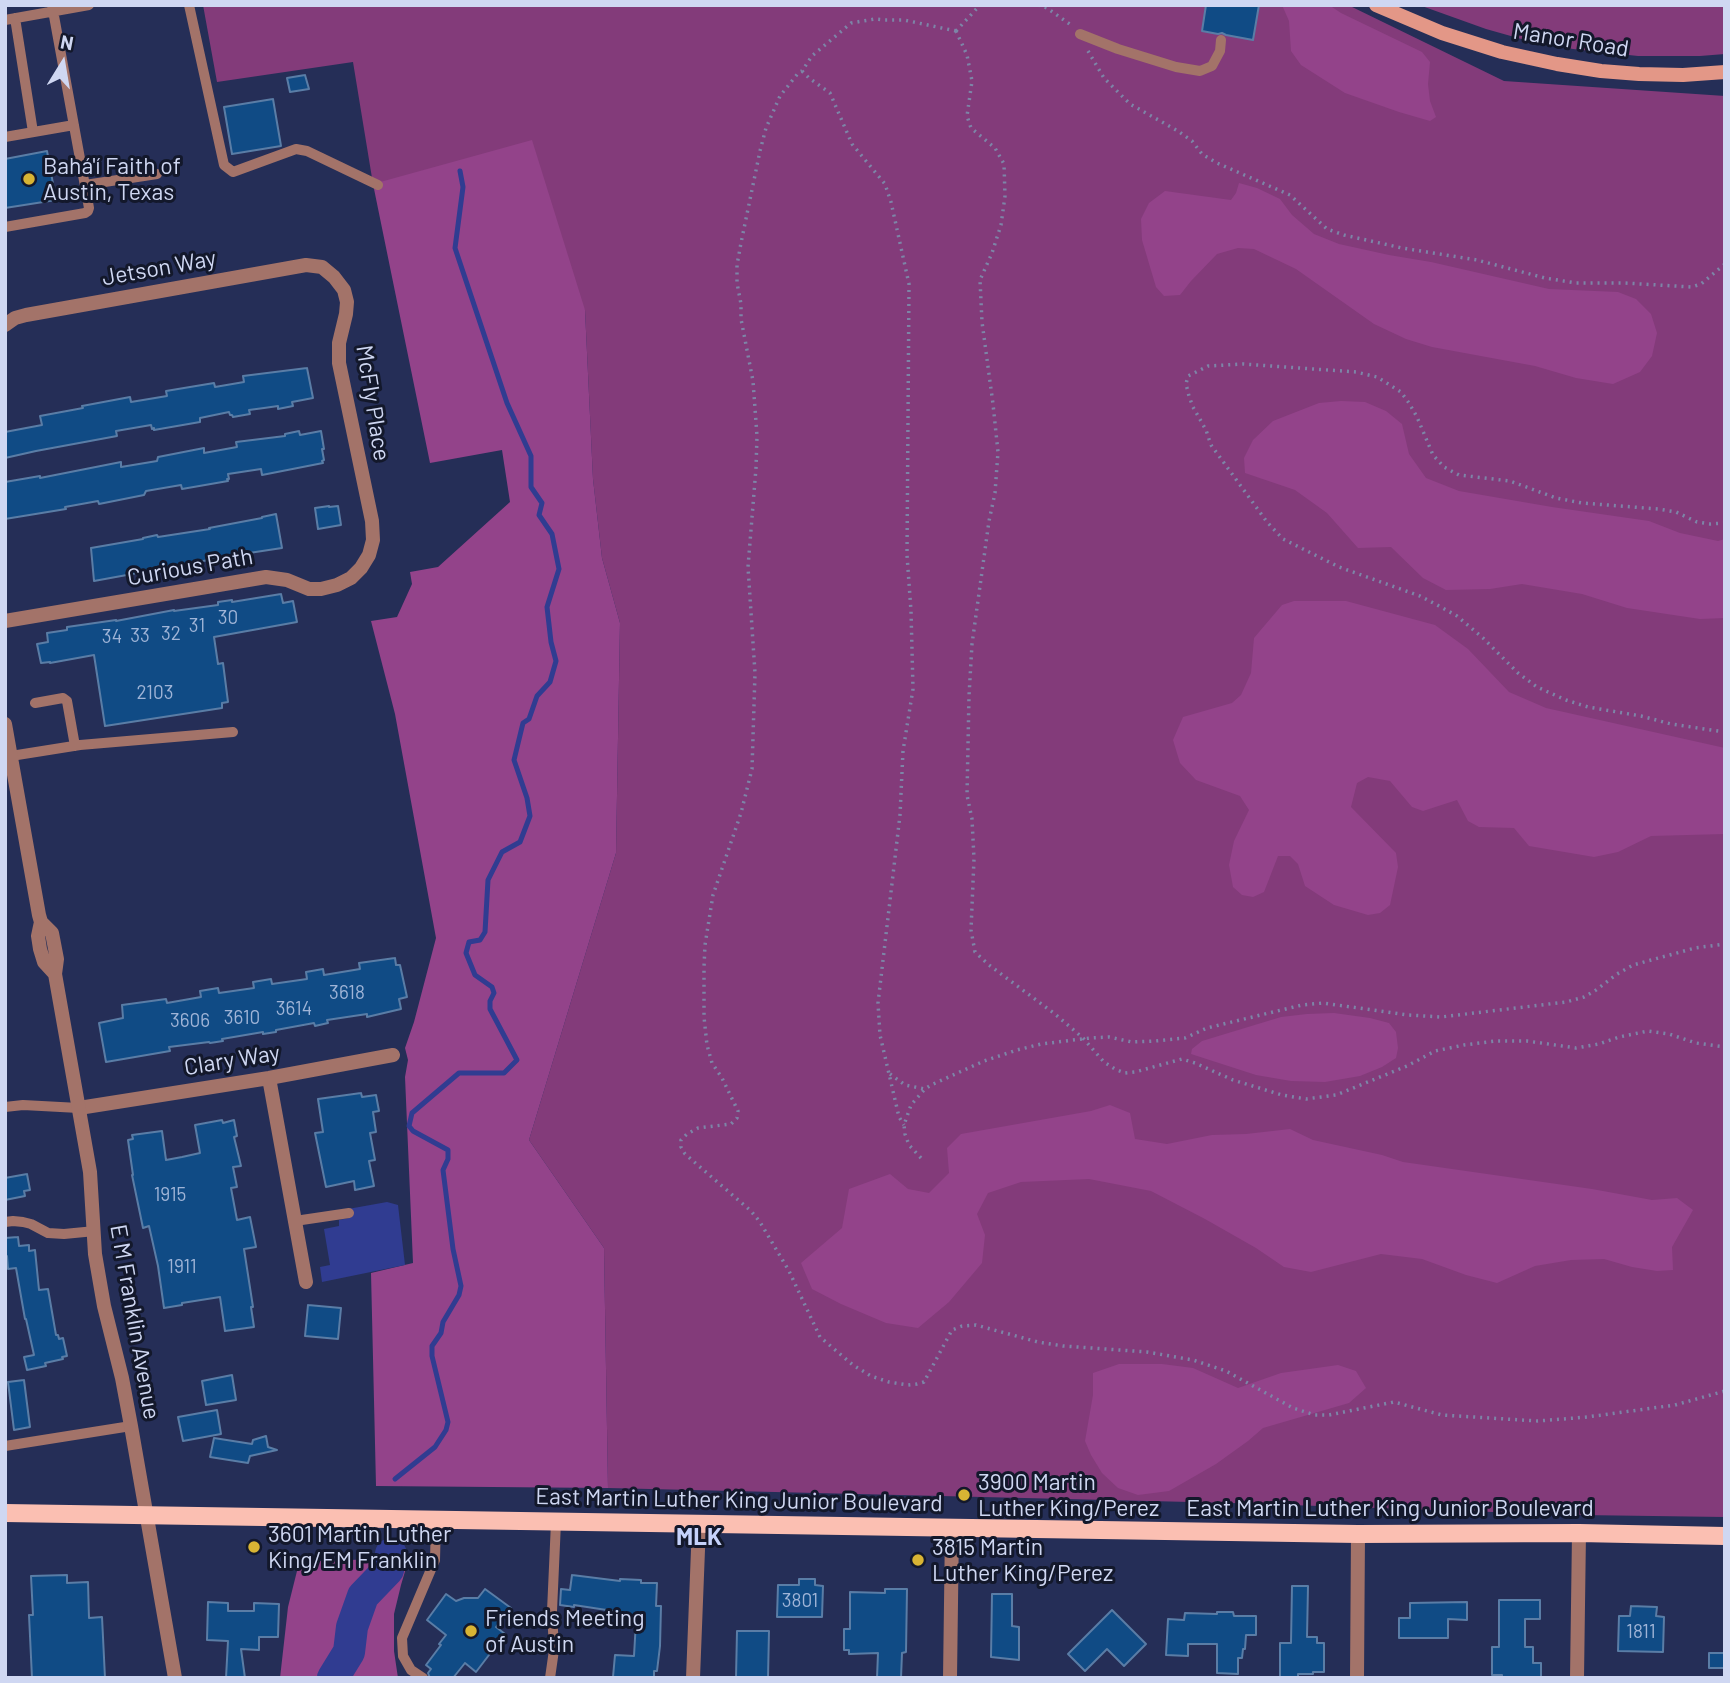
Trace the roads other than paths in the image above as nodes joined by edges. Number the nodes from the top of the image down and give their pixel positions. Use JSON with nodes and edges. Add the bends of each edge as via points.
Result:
{"nodes":[{"id":1,"x":89,"y":5,"type":"edge"},
{"id":2,"x":189,"y":5,"type":"edge"},
{"id":3,"x":1376,"y":5,"type":"edge"},
{"id":4,"x":53,"y":9,"type":"edge"},
{"id":5,"x":10,"y":19,"type":"edge"},
{"id":6,"x":1080,"y":34,"type":"road end"},
{"id":7,"x":1221,"y":40,"type":"dead end"},
{"id":8,"x":1725,"y":72,"type":"edge"},
{"id":9,"x":74,"y":125,"type":"junction"},
{"id":10,"x":33,"y":132,"type":"junction"},
{"id":11,"x":5,"y":137,"type":"edge"},
{"id":12,"x":157,"y":174,"type":"dead end"},
{"id":13,"x":85,"y":185,"type":"junction"},
{"id":14,"x":378,"y":185,"type":"dead end"},
{"id":15,"x":5,"y":227,"type":"edge"},
{"id":16,"x":322,"y":267,"type":"joint"},
{"id":17,"x":5,"y":325,"type":"edge"},
{"id":18,"x":369,"y":555,"type":"joint"},
{"id":19,"x":5,"y":621,"type":"edge"},
{"id":20,"x":35,"y":703,"type":"dead end"},
{"id":21,"x":5,"y":724,"type":"edge"},
{"id":22,"x":233,"y":732,"type":"dead end"},
{"id":23,"x":75,"y":746,"type":"junction"},
{"id":24,"x":11,"y":757,"type":"junction"},
{"id":25,"x":393,"y":1055,"type":"dead end"},
{"id":26,"x":269,"y":1078,"type":"junction"},
{"id":27,"x":5,"y":1107,"type":"edge"},
{"id":28,"x":79,"y":1108,"type":"junction"},
{"id":29,"x":349,"y":1213,"type":"dead end"},
{"id":30,"x":295,"y":1221,"type":"junction"},
{"id":31,"x":5,"y":1222,"type":"edge"},
{"id":32,"x":95,"y":1231,"type":"junction"},
{"id":33,"x":306,"y":1282,"type":"dead end"},
{"id":34,"x":131,"y":1426,"type":"junction"},
{"id":35,"x":5,"y":1446,"type":"edge"},
{"id":36,"x":5,"y":1513,"type":"edge"},
{"id":37,"x":147,"y":1516,"type":"junction"},
{"id":38,"x":436,"y":1520,"type":"junction"},
{"id":39,"x":556,"y":1522,"type":"junction"},
{"id":40,"x":699,"y":1524,"type":"junction"},
{"id":41,"x":952,"y":1528,"type":"junction"},
{"id":42,"x":1580,"y":1533,"type":"junction"},
{"id":43,"x":1358,"y":1534,"type":"junction"},
{"id":44,"x":1725,"y":1536,"type":"edge"},
{"id":45,"x":175,"y":1678,"type":"edge"},
{"id":46,"x":423,"y":1678,"type":"edge"},
{"id":47,"x":550,"y":1678,"type":"edge"},
{"id":48,"x":693,"y":1678,"type":"edge"},
{"id":49,"x":950,"y":1678,"type":"edge"},
{"id":50,"x":1357,"y":1678,"type":"edge"},
{"id":51,"x":1577,"y":1678,"type":"edge"}],
"edges":[{"from":1,"to":4,"type":"lane"},
{"from":2,"to":14,"type":"lane","via":[[224,165],[233,172],[296,149]]},
{"from":3,"to":8,"type":"main road","name":"Manor Road","via":[[1442,33],[1557,64],[1639,74]]},
{"from":4,"to":5,"type":"lane"},
{"from":4,"to":9,"type":"lane"},
{"from":5,"to":10,"type":"lane"},
{"from":6,"to":7,"type":"lane","via":[[1200,71],[1212,66]]},
{"from":9,"to":10,"type":"lane"},
{"from":9,"to":13,"type":"lane"},
{"from":10,"to":11,"type":"lane"},
{"from":12,"to":13,"type":"lane"},
{"from":13,"to":15,"type":"lane","via":[[89,208],[85,213]]},
{"from":16,"to":17,"type":"street","name":"Jetson Way","via":[[306,265],[26,315]]},
{"from":16,"to":18,"type":"street","name":"McFly Place","via":[[344,290],[347,302],[338,343],[339,363],[372,521]]},
{"from":18,"to":19,"type":"street","name":"Curious Path","via":[[351,578],[321,589],[276,577],[254,578]]},
{"from":20,"to":23,"type":"lane","via":[[67,701]]},
{"from":21,"to":24,"type":"street","name":"E M Franklin Avenue"},
{"from":22,"to":23,"type":"lane"},
{"from":23,"to":24,"type":"lane"},
{"from":24,"to":28,"type":"street","name":"E M Franklin Avenue","via":[[41,922],[40,948],[44,962],[55,974]]},
{"from":25,"to":26,"type":"street","name":"Clary Way"},
{"from":26,"to":28,"type":"street","name":"Clary Way"},
{"from":26,"to":30,"type":"street"},
{"from":27,"to":28,"type":"lane"},
{"from":28,"to":32,"type":"street","name":"E M Franklin Avenue"},
{"from":29,"to":30,"type":"lane"},
{"from":30,"to":33,"type":"street"},
{"from":31,"to":32,"type":"lane","via":[[31,1224],[48,1233]]},
{"from":32,"to":34,"type":"street","name":"E M Franklin Avenue","via":[[104,1306]]},
{"from":34,"to":35,"type":"lane"},
{"from":34,"to":37,"type":"street","name":"E M Franklin Avenue"},
{"from":36,"to":37,"type":"main road","name":"East Martin Luther King Junior Boulevard"},
{"from":37,"to":38,"type":"main road","name":"East Martin Luther King Junior Boulevard"},
{"from":37,"to":45,"type":"street","name":"E M Franklin Avenue"},
{"from":38,"to":39,"type":"main road","name":"East Martin Luther King Junior Boulevard"},
{"from":38,"to":46,"type":"lane","via":[[435,1560],[402,1638],[403,1656]]},
{"from":39,"to":40,"type":"main road","name":"East Martin Luther King Junior Boulevard"},
{"from":39,"to":47,"type":"lane"},
{"from":40,"to":41,"type":"main road","name":"East Martin Luther King Junior Boulevard"},
{"from":40,"to":48,"type":"street"},
{"from":41,"to":43,"type":"main road","name":"East Martin Luther King Junior Boulevard"},
{"from":41,"to":49,"type":"street"},
{"from":42,"to":43,"type":"main road","name":"East Martin Luther King Junior Boulevard"},
{"from":42,"to":44,"type":"main road","name":"East Martin Luther King Junior Boulevard"},
{"from":42,"to":51,"type":"street"},
{"from":43,"to":50,"type":"street"}]}
